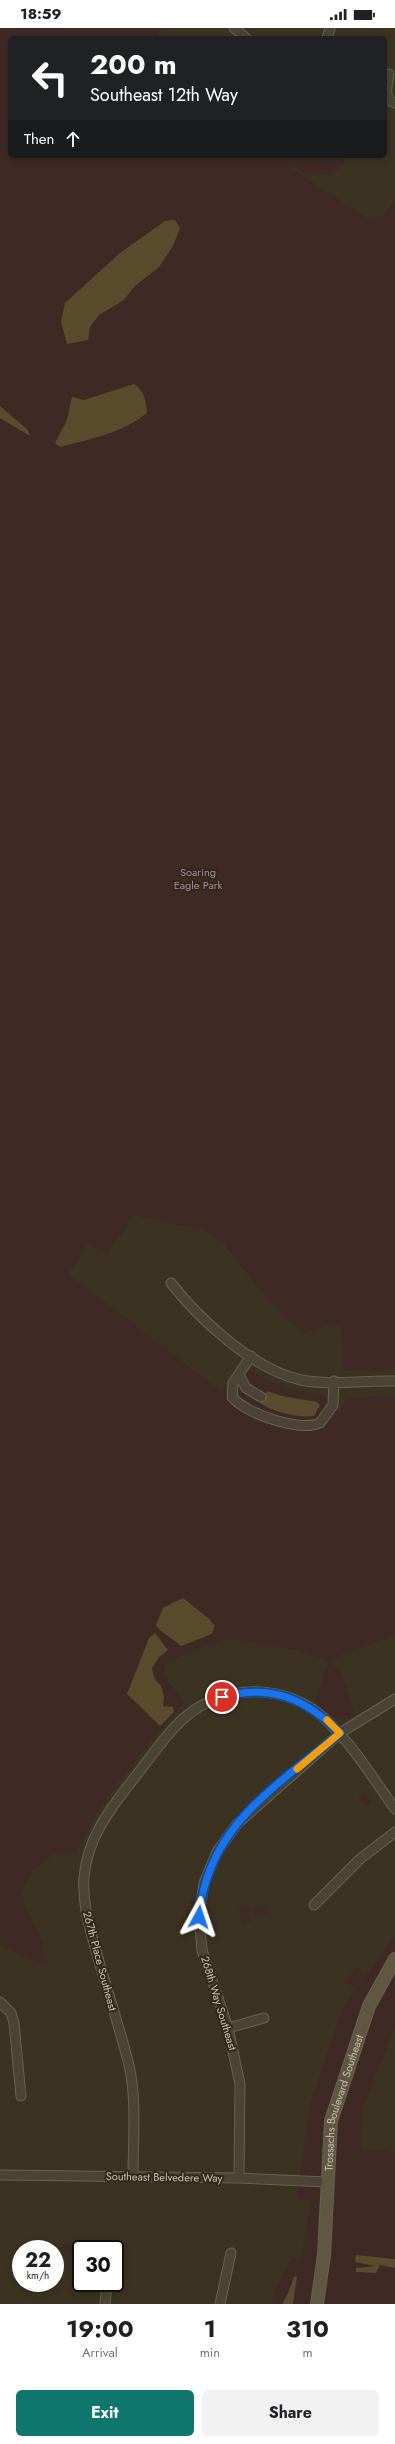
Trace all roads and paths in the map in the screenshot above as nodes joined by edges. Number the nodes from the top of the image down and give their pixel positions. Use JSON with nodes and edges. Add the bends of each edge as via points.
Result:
{"nodes":[{"id":1,"x":234,"y":28,"type":"edge"},
{"id":2,"x":244,"y":36,"type":"edge"},
{"id":3,"x":390,"y":74,"type":"edge"},
{"id":4,"x":387,"y":90,"type":"edge"},
{"id":5,"x":387,"y":97,"type":"edge"},
{"id":6,"x":395,"y":103,"type":"edge"},
{"id":7,"x":171,"y":1283,"type":"dead end"},
{"id":8,"x":251,"y":1356,"type":"junction"},
{"id":9,"x":239,"y":1375,"type":"junction"},
{"id":10,"x":334,"y":1381,"type":"junction"},
{"id":11,"x":395,"y":1381,"type":"edge"},
{"id":12,"x":261,"y":1397,"type":"dead end"},
{"id":13,"x":395,"y":1699,"type":"edge"},
{"id":14,"x":340,"y":1733,"type":"junction"},
{"id":15,"x":395,"y":1809,"type":"edge"},
{"id":16,"x":395,"y":1832,"type":"edge"},
{"id":17,"x":314,"y":1905,"type":"dead end"},
{"id":18,"x":395,"y":1959,"type":"edge"},
{"id":19,"x":0,"y":2002,"type":"edge"},
{"id":20,"x":264,"y":2018,"type":"dead end"},
{"id":21,"x":228,"y":2028,"type":"junction"},
{"id":22,"x":21,"y":2096,"type":"dead end"},
{"id":23,"x":0,"y":2175,"type":"edge"},
{"id":24,"x":133,"y":2176,"type":"junction"},
{"id":25,"x":239,"y":2178,"type":"junction"},
{"id":26,"x":327,"y":2182,"type":"junction"},
{"id":27,"x":232,"y":2253,"type":"dead end"},
{"id":28,"x":324,"y":2255,"type":"junction"},
{"id":29,"x":106,"y":2292,"type":"edge"},
{"id":30,"x":105,"y":2304,"type":"edge"},
{"id":31,"x":220,"y":2304,"type":"edge"},
{"id":32,"x":317,"y":2304,"type":"edge"},
{"id":33,"x":325,"y":2304,"type":"edge"}],
"edges":[{"from":1,"to":2,"type":"street"},
{"from":3,"to":4,"type":"street"},
{"from":5,"to":6,"type":"street"},
{"from":7,"to":8,"type":"street","via":[[186,1303]]},
{"from":8,"to":9,"type":"street"},
{"from":8,"to":10,"type":"street","via":[[282,1374],[301,1380]]},
{"from":9,"to":10,"type":"street","via":[[231,1393],[241,1406],[274,1420],[308,1426],[320,1423],[333,1405]]},
{"from":9,"to":12,"type":"street","via":[[246,1388]]},
{"from":10,"to":11,"type":"street"},
{"from":13,"to":14,"type":"street","name":"268th Way Southeast"},
{"from":14,"to":15,"type":"street","name":"267th Place Southeast"},
{"from":14,"to":21,"type":"street","name":"268th Way Southeast","via":[[236,1824],[210,1867],[201,1898],[202,1950]]},
{"from":14,"to":24,"type":"street","name":"267th Place Southeast","via":[[303,1702],[288,1696],[257,1692],[236,1693],[207,1702],[195,1709],[169,1733],[100,1824],[89,1849],[84,1878],[85,1906],[129,2066]]},
{"from":16,"to":17,"type":"street","via":[[360,1859]]},
{"from":18,"to":26,"type":"street","name":"Trossachs Boulevard Southeast","via":[[369,2006],[331,2121]]},
{"from":19,"to":22,"type":"street","via":[[11,2013],[14,2023]]},
{"from":20,"to":21,"type":"street"},
{"from":21,"to":25,"type":"street","name":"268th Way Southeast","via":[[240,2084]]},
{"from":23,"to":24,"type":"street","name":"Southeast Belvedere Way"},
{"from":24,"to":25,"type":"street","name":"Southeast Belvedere Way"},
{"from":25,"to":26,"type":"street","name":"Southeast Belvedere Way"},
{"from":26,"to":28,"type":"street","name":"Trossachs Boulevard Southeast"},
{"from":27,"to":31,"type":"street"},
{"from":28,"to":32,"type":"street","name":"Trossachs Boulevard Southeast"},
{"from":28,"to":33,"type":"street","name":"Trossachs Boulevard Southeast","via":[[328,2270]]},
{"from":29,"to":30,"type":"street"}]}
